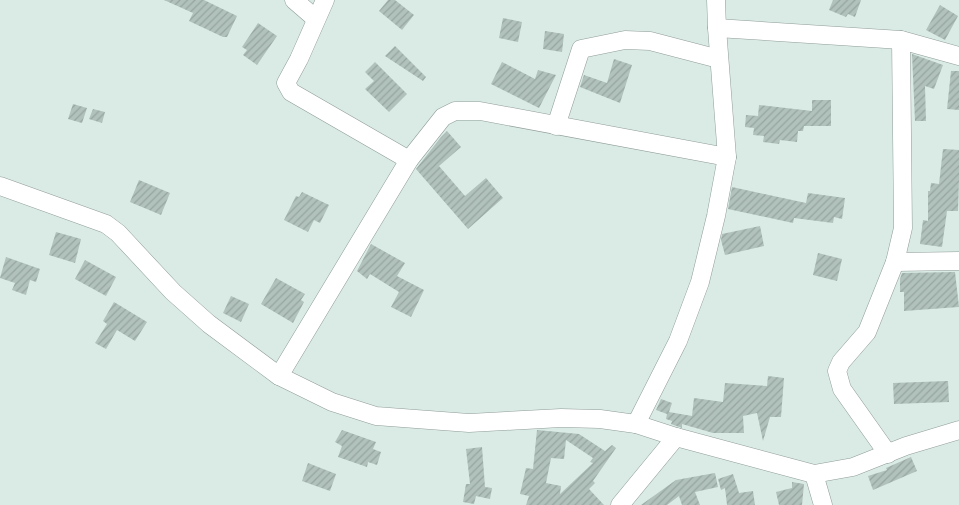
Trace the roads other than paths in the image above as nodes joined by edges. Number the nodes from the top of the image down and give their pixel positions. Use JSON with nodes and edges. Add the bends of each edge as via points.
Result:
{"nodes":[{"id":1,"x":294,"y":0,"type":"edge"},
{"id":2,"x":325,"y":0,"type":"edge"},
{"id":3,"x":716,"y":0,"type":"edge"},
{"id":4,"x":316,"y":19,"type":"junction"},
{"id":5,"x":716,"y":28,"type":"junction"},
{"id":6,"x":901,"y":40,"type":"junction"},
{"id":7,"x":959,"y":56,"type":"edge"},
{"id":8,"x":720,"y":59,"type":"junction"},
{"id":9,"x":556,"y":126,"type":"junction"},
{"id":10,"x":727,"y":158,"type":"junction"},
{"id":11,"x":409,"y":160,"type":"junction"},
{"id":12,"x":0,"y":186,"type":"edge"},
{"id":13,"x":959,"y":261,"type":"edge"},
{"id":14,"x":895,"y":262,"type":"junction"},
{"id":15,"x":279,"y":376,"type":"junction"},
{"id":16,"x":636,"y":424,"type":"junction"},
{"id":17,"x":959,"y":430,"type":"edge"},
{"id":18,"x":676,"y":437,"type":"junction"},
{"id":19,"x":888,"y":454,"type":"junction"},
{"id":20,"x":814,"y":474,"type":"junction"},
{"id":21,"x":623,"y":504,"type":"edge"},
{"id":22,"x":823,"y":505,"type":"edge"}],
"edges":[{"from":1,"to":4,"type":"street"},
{"from":2,"to":4,"type":"street"},
{"from":3,"to":5,"type":"street"},
{"from":4,"to":11,"type":"street","via":[[286,84],[291,92]]},
{"from":5,"to":6,"type":"street"},
{"from":5,"to":8,"type":"street"},
{"from":6,"to":7,"type":"street"},
{"from":6,"to":14,"type":"street","via":[[903,228]]},
{"from":8,"to":9,"type":"street","via":[[650,41],[625,40],[581,49]]},
{"from":8,"to":10,"type":"street"},
{"from":9,"to":10,"type":"street"},
{"from":9,"to":11,"type":"street","via":[[480,112],[455,111],[443,117]]},
{"from":10,"to":16,"type":"street","via":[[700,282],[678,341]]},
{"from":11,"to":15,"type":"street"},
{"from":12,"to":15,"type":"street","via":[[106,224],[209,324]]},
{"from":13,"to":14,"type":"street"},
{"from":14,"to":19,"type":"street","via":[[867,332],[837,371],[842,389]]},
{"from":15,"to":16,"type":"street","via":[[332,402],[376,416],[469,423],[561,418]]},
{"from":16,"to":18,"type":"street"},
{"from":17,"to":19,"type":"street"},
{"from":18,"to":20,"type":"street"},
{"from":18,"to":21,"type":"street"},
{"from":19,"to":20,"type":"street","via":[[853,468]]},
{"from":20,"to":22,"type":"street"}]}
